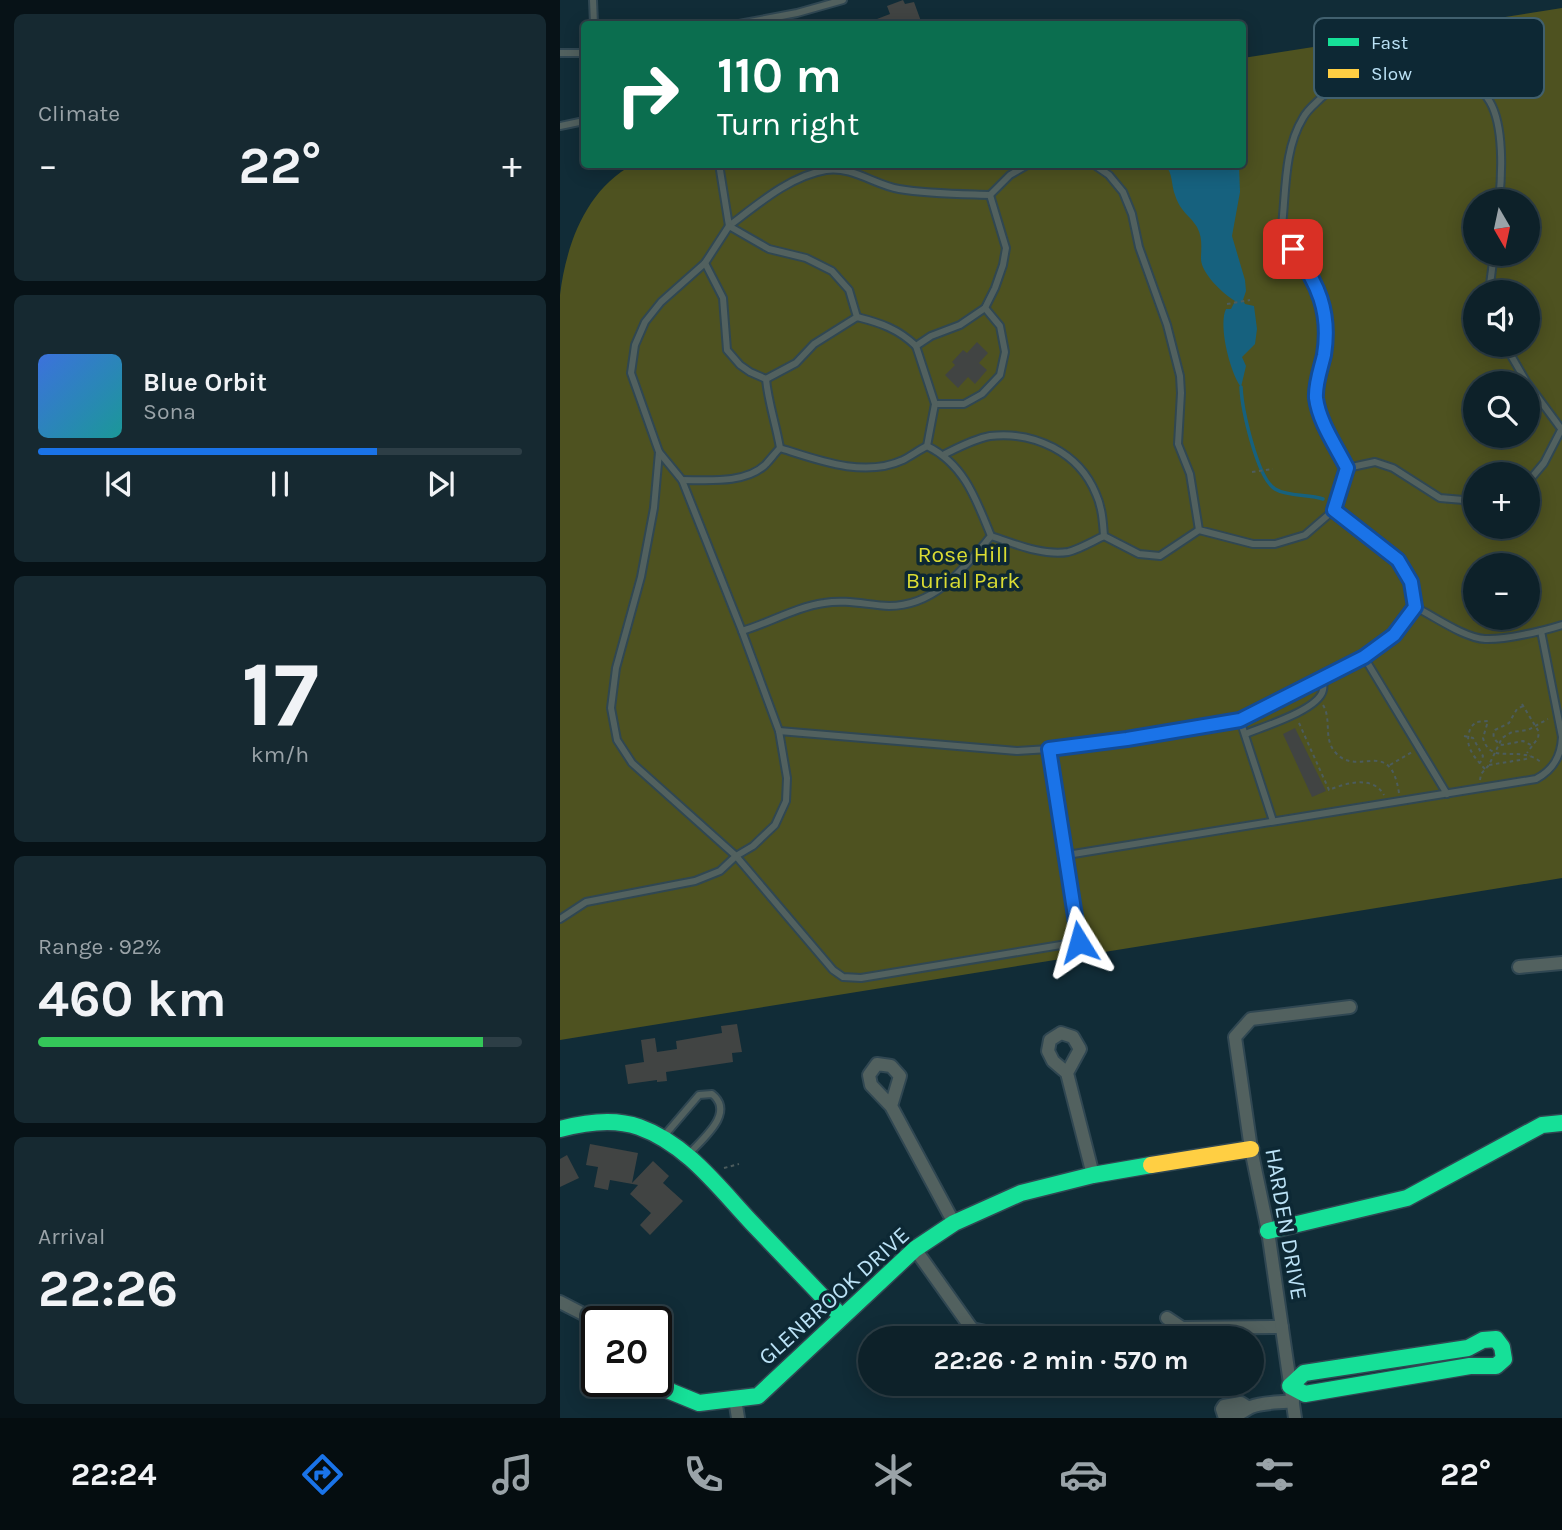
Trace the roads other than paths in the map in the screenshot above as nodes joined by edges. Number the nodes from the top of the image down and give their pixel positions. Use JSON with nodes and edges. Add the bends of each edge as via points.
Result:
{"nodes":[{"id":1,"x":593,"y":0,"type":"edge"},
{"id":2,"x":843,"y":0,"type":"edge"},
{"id":3,"x":594,"y":21,"type":"edge"},
{"id":4,"x":755,"y":21,"type":"edge"},
{"id":5,"x":560,"y":53,"type":"edge"},
{"id":6,"x":581,"y":53,"type":"edge"},
{"id":7,"x":1321,"y":98,"type":"edge"},
{"id":8,"x":1488,"y":98,"type":"edge"},
{"id":9,"x":581,"y":122,"type":"edge"},
{"id":10,"x":560,"y":126,"type":"edge"},
{"id":11,"x":720,"y":168,"type":"edge"},
{"id":12,"x":1023,"y":168,"type":"edge"},
{"id":13,"x":1099,"y":168,"type":"edge"},
{"id":14,"x":1501,"y":189,"type":"edge"},
{"id":15,"x":990,"y":195,"type":"junction"},
{"id":16,"x":729,"y":226,"type":"junction"},
{"id":17,"x":705,"y":262,"type":"junction"},
{"id":18,"x":985,"y":308,"type":"junction"},
{"id":19,"x":857,"y":317,"type":"junction"},
{"id":20,"x":916,"y":346,"type":"junction"},
{"id":21,"x":766,"y":379,"type":"junction"},
{"id":22,"x":1540,"y":400,"type":"edge"},
{"id":23,"x":935,"y":404,"type":"junction"},
{"id":24,"x":1562,"y":430,"type":"edge"},
{"id":25,"x":926,"y":446,"type":"junction"},
{"id":26,"x":780,"y":447,"type":"junction"},
{"id":27,"x":659,"y":452,"type":"junction"},
{"id":28,"x":945,"y":454,"type":"junction"},
{"id":29,"x":1347,"y":468,"type":"junction"},
{"id":30,"x":1540,"y":469,"type":"edge"},
{"id":31,"x":682,"y":480,"type":"junction"},
{"id":32,"x":1463,"y":500,"type":"edge"},
{"id":33,"x":1334,"y":510,"type":"junction"},
{"id":34,"x":1199,"y":530,"type":"junction"},
{"id":35,"x":991,"y":536,"type":"junction"},
{"id":36,"x":1104,"y":536,"type":"junction"},
{"id":37,"x":1415,"y":607,"type":"junction"},
{"id":38,"x":1562,"y":625,"type":"edge"},
{"id":39,"x":743,"y":631,"type":"junction"},
{"id":40,"x":1541,"y":631,"type":"junction"},
{"id":41,"x":1364,"y":657,"type":"junction"},
{"id":42,"x":1322,"y":678,"type":"junction"},
{"id":43,"x":1240,"y":720,"type":"junction"},
{"id":44,"x":779,"y":731,"type":"junction"},
{"id":45,"x":1245,"y":734,"type":"junction"},
{"id":46,"x":1049,"y":749,"type":"junction"},
{"id":47,"x":1447,"y":794,"type":"junction"},
{"id":48,"x":1273,"y":821,"type":"junction"},
{"id":49,"x":1067,"y":855,"type":"junction"},
{"id":50,"x":736,"y":856,"type":"junction"},
{"id":51,"x":560,"y":919,"type":"edge"},
{"id":52,"x":1562,"y":963,"type":"edge"},
{"id":53,"x":1519,"y":967,"type":"dead end"},
{"id":54,"x":1350,"y":1007,"type":"dead end"},
{"id":55,"x":1067,"y":1073,"type":"dead end"},
{"id":56,"x":891,"y":1106,"type":"dead end"},
{"id":57,"x":1562,"y":1123,"type":"edge"},
{"id":58,"x":560,"y":1129,"type":"edge"},
{"id":59,"x":663,"y":1138,"type":"junction"},
{"id":60,"x":1251,"y":1149,"type":"junction"},
{"id":61,"x":687,"y":1157,"type":"junction"},
{"id":62,"x":1093,"y":1175,"type":"junction"},
{"id":63,"x":954,"y":1223,"type":"junction"},
{"id":64,"x":1268,"y":1231,"type":"junction"},
{"id":65,"x":915,"y":1249,"type":"junction"},
{"id":66,"x":560,"y":1302,"type":"edge"},
{"id":67,"x":581,"y":1313,"type":"edge"},
{"id":68,"x":841,"y":1316,"type":"junction"},
{"id":69,"x":1167,"y":1318,"type":"dead end"},
{"id":70,"x":967,"y":1326,"type":"edge"},
{"id":71,"x":1282,"y":1327,"type":"junction"},
{"id":72,"x":672,"y":1392,"type":"edge"},
{"id":73,"x":1291,"y":1393,"type":"junction"},
{"id":74,"x":735,"y":1399,"type":"junction"},
{"id":75,"x":1249,"y":1408,"type":"dead end"},
{"id":76,"x":738,"y":1418,"type":"edge"},
{"id":77,"x":1295,"y":1418,"type":"edge"}],
"edges":[{"from":1,"to":3,"type":"lane"},
{"from":2,"to":4,"type":"lane"},
{"from":5,"to":6,"type":"lane"},
{"from":7,"to":29,"type":"lane","via":[[1304,115],[1290,151],[1282,226],[1319,291],[1327,319],[1316,396],[1320,415]]},
{"from":8,"to":14,"type":"lane","via":[[1499,135]]},
{"from":9,"to":10,"type":"lane"},
{"from":11,"to":16,"type":"lane"},
{"from":12,"to":15,"type":"lane"},
{"from":13,"to":34,"type":"lane","via":[[1123,192],[1167,325],[1180,376],[1178,444],[1190,474]]},
{"from":15,"to":16,"type":"lane","via":[[896,188],[843,170],[827,170],[790,183]]},
{"from":15,"to":18,"type":"lane","via":[[1006,248]]},
{"from":16,"to":17,"type":"lane"},
{"from":16,"to":19,"type":"lane","via":[[769,249],[806,258],[832,271],[849,290]]},
{"from":17,"to":21,"type":"lane","via":[[723,298],[727,350],[740,365]]},
{"from":17,"to":27,"type":"lane","via":[[661,302],[635,345],[631,373]]},
{"from":18,"to":20,"type":"lane"},
{"from":18,"to":23,"type":"lane","via":[[1000,326],[1006,352],[1000,375],[982,394],[964,404]]},
{"from":19,"to":20,"type":"lane","via":[[884,324]]},
{"from":19,"to":21,"type":"lane","via":[[814,344],[796,363]]},
{"from":20,"to":23,"type":"lane"},
{"from":21,"to":26,"type":"lane"},
{"from":22,"to":24,"type":"lane"},
{"from":23,"to":25,"type":"lane"},
{"from":24,"to":30,"type":"lane"},
{"from":25,"to":26,"type":"lane","via":[[879,467],[825,463]]},
{"from":25,"to":28,"type":"lane"},
{"from":26,"to":31,"type":"lane","via":[[763,467],[744,475]]},
{"from":27,"to":31,"type":"lane"},
{"from":27,"to":50,"type":"lane","via":[[654,508],[616,668],[611,708],[617,740],[632,762]]},
{"from":28,"to":35,"type":"lane","via":[[969,484]]},
{"from":28,"to":36,"type":"lane","via":[[988,437],[1011,435],[1049,444],[1070,457],[1086,475],[1101,508]]},
{"from":29,"to":32,"type":"lane","via":[[1375,462],[1440,498]]},
{"from":29,"to":33,"type":"lane"},
{"from":31,"to":39,"type":"lane"},
{"from":33,"to":34,"type":"lane","via":[[1305,535],[1275,544],[1253,544]]},
{"from":33,"to":37,"type":"lane","via":[[1398,560],[1411,582]]},
{"from":34,"to":36,"type":"lane","via":[[1160,556],[1139,554]]},
{"from":35,"to":36,"type":"lane","via":[[1055,553]]},
{"from":35,"to":39,"type":"lane","via":[[958,576],[915,603],[826,602]]},
{"from":37,"to":40,"type":"lane","via":[[1484,639]]},
{"from":37,"to":41,"type":"lane","via":[[1394,635]]},
{"from":38,"to":40,"type":"lane"},
{"from":39,"to":44,"type":"lane"},
{"from":40,"to":47,"type":"lane","via":[[1562,737],[1558,757],[1550,770],[1536,779]]},
{"from":41,"to":42,"type":"lane"},
{"from":41,"to":47,"type":"lane"},
{"from":42,"to":43,"type":"lane"},
{"from":42,"to":45,"type":"lane","via":[[1323,691],[1318,698],[1296,714]]},
{"from":43,"to":45,"type":"lane"},
{"from":43,"to":46,"type":"lane"},
{"from":44,"to":46,"type":"lane","via":[[1017,751]]},
{"from":44,"to":50,"type":"lane","via":[[786,801],[775,825]]},
{"from":45,"to":48,"type":"lane"},
{"from":46,"to":49,"type":"lane"},
{"from":47,"to":48,"type":"lane"},
{"from":48,"to":49,"type":"lane"},
{"from":49,"to":50,"type":"lane","via":[[1079,942],[862,978],[843,977],[833,970]]},
{"from":50,"to":51,"type":"lane","via":[[720,871],[695,881],[586,902]]},
{"from":52,"to":53,"type":"street"},
{"from":54,"to":60,"type":"street","name":"HARDEN DRIVE","via":[[1251,1019],[1235,1037]]},
{"from":55,"to":62,"type":"street"},
{"from":56,"to":63,"type":"street"},
{"from":57,"to":64,"type":"street","via":[[1542,1125],[1407,1198]]},
{"from":58,"to":59,"type":"street","via":[[609,1121]]},
{"from":59,"to":61,"type":"street"},
{"from":59,"to":61,"type":"lane","via":[[699,1096],[712,1094],[719,1099],[718,1120]]},
{"from":60,"to":62,"type":"street","name":"GLENBROOK DRIVE"},
{"from":60,"to":64,"type":"street","name":"HARDEN DRIVE"},
{"from":61,"to":68,"type":"street"},
{"from":62,"to":63,"type":"street","name":"GLENBROOK DRIVE","via":[[1021,1193]]},
{"from":63,"to":65,"type":"street","name":"GLENBROOK DRIVE"},
{"from":64,"to":71,"type":"street","name":"HARDEN DRIVE"},
{"from":65,"to":68,"type":"street","name":"GLENBROOK DRIVE"},
{"from":65,"to":70,"type":"street"},
{"from":66,"to":67,"type":"street"},
{"from":68,"to":74,"type":"street","name":"GLENBROOK DRIVE","via":[[758,1396]]},
{"from":69,"to":71,"type":"street","via":[[1182,1328]]},
{"from":71,"to":73,"type":"street","name":"HARDEN DRIVE"},
{"from":72,"to":74,"type":"street","name":"GLENBROOK DRIVE","via":[[699,1403]]},
{"from":73,"to":73,"type":"street","via":[[1496,1366],[1504,1359],[1502,1346],[1496,1339],[1483,1340],[1468,1348],[1304,1373]]},
{"from":73,"to":75,"type":"street"},
{"from":73,"to":77,"type":"street","name":"HARDEN DRIVE"},
{"from":74,"to":76,"type":"street"}]}
